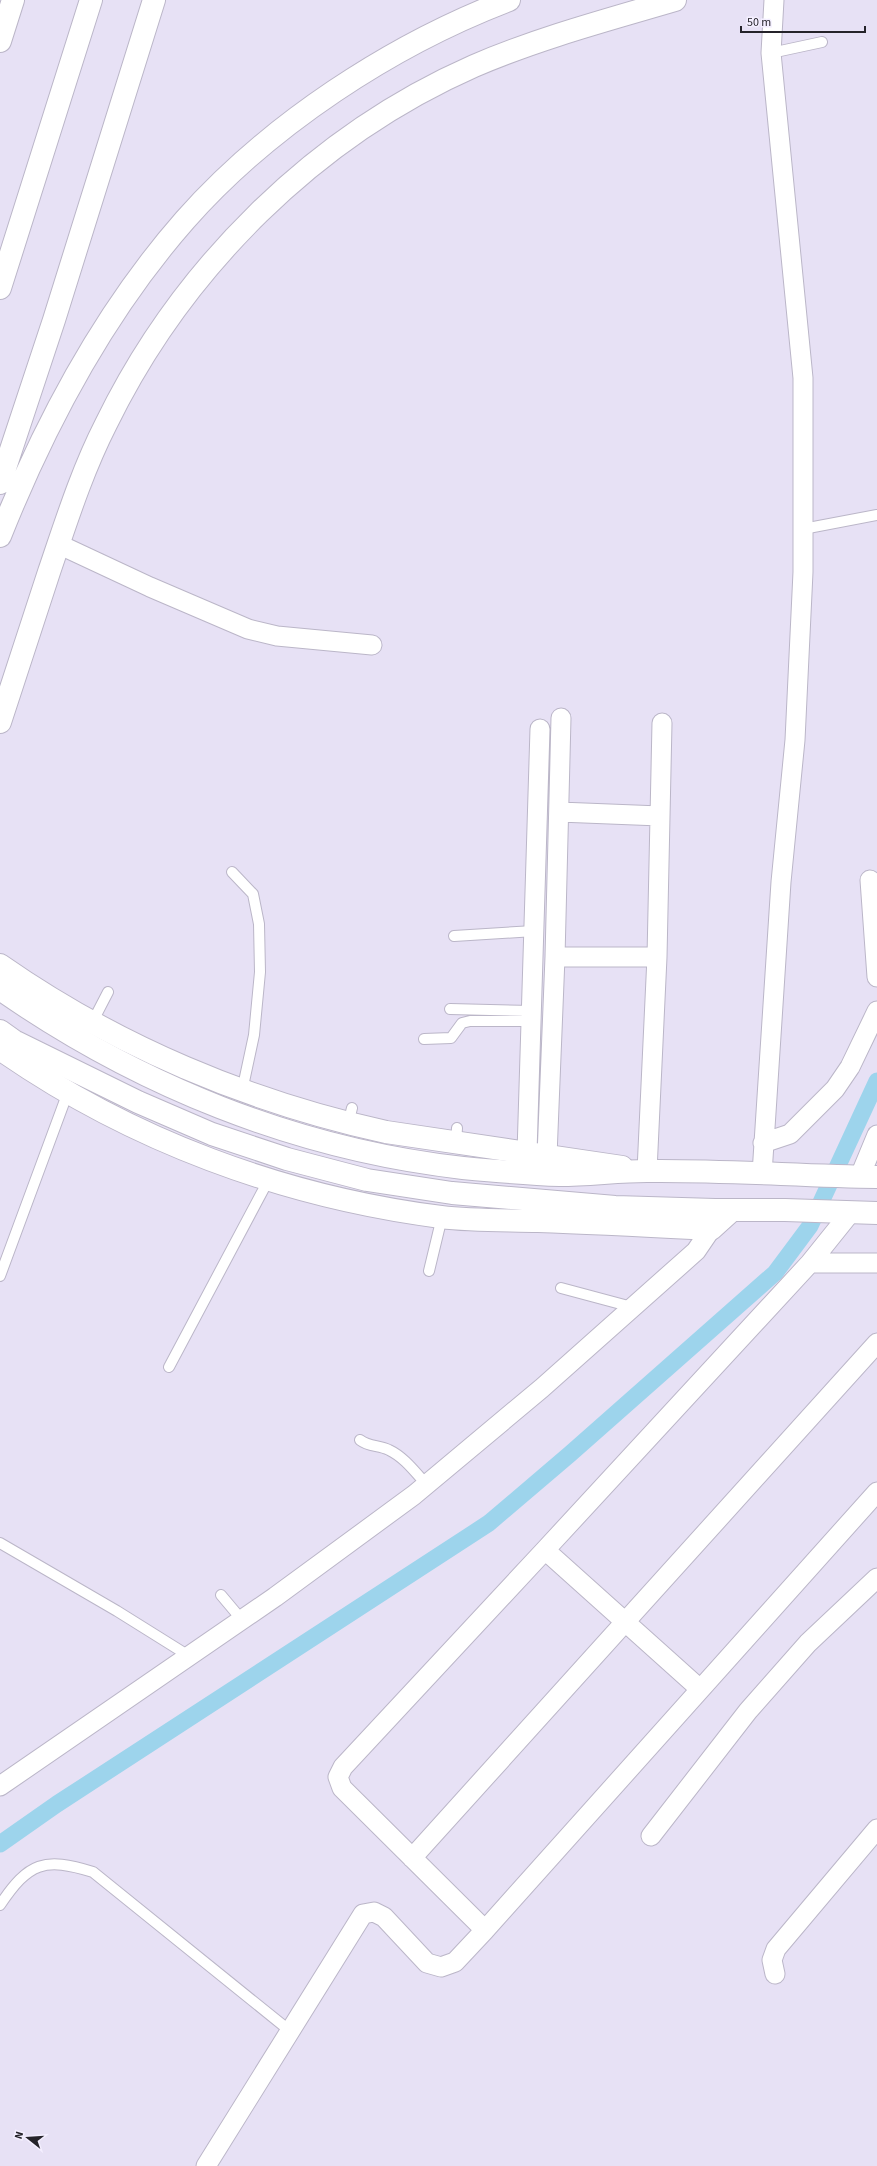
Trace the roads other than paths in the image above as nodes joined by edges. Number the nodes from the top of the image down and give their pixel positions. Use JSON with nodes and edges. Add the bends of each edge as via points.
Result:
{"nodes":[{"id":1,"x":13,"y":0,"type":"edge"},
{"id":2,"x":91,"y":0,"type":"edge"},
{"id":3,"x":154,"y":0,"type":"edge"},
{"id":4,"x":509,"y":0,"type":"edge"},
{"id":5,"x":675,"y":0,"type":"edge"},
{"id":6,"x":774,"y":0,"type":"edge"},
{"id":7,"x":0,"y":41,"type":"edge"},
{"id":8,"x":822,"y":42,"type":"dead end"},
{"id":9,"x":771,"y":53,"type":"junction"},
{"id":10,"x":0,"y":288,"type":"edge"},
{"id":11,"x":0,"y":483,"type":"edge"},
{"id":12,"x":877,"y":515,"type":"edge"},
{"id":13,"x":803,"y":529,"type":"junction"},
{"id":14,"x":0,"y":536,"type":"edge"},
{"id":15,"x":58,"y":544,"type":"junction"},
{"id":16,"x":372,"y":645,"type":"dead end"},
{"id":17,"x":561,"y":718,"type":"dead end"},
{"id":18,"x":0,"y":722,"type":"edge"},
{"id":19,"x":662,"y":723,"type":"dead end"},
{"id":20,"x":540,"y":729,"type":"dead end"},
{"id":21,"x":559,"y":812,"type":"junction"},
{"id":22,"x":660,"y":816,"type":"junction"},
{"id":23,"x":232,"y":872,"type":"dead end"},
{"id":24,"x":870,"y":880,"type":"dead end"},
{"id":25,"x":534,"y":932,"type":"junction"},
{"id":26,"x":454,"y":936,"type":"dead end"},
{"id":27,"x":555,"y":957,"type":"junction"},
{"id":28,"x":657,"y":957,"type":"junction"},
{"id":29,"x":0,"y":965,"type":"edge"},
{"id":30,"x":877,"y":977,"type":"edge"},
{"id":31,"x":0,"y":989,"type":"edge"},
{"id":32,"x":108,"y":992,"type":"dead end"},
{"id":33,"x":450,"y":1010,"type":"dead end"},
{"id":34,"x":877,"y":1011,"type":"edge"},
{"id":35,"x":532,"y":1016,"type":"junction"},
{"id":36,"x":93,"y":1022,"type":"junction"},
{"id":37,"x":0,"y":1032,"type":"edge"},
{"id":38,"x":424,"y":1039,"type":"dead end"},
{"id":39,"x":0,"y":1049,"type":"edge"},
{"id":40,"x":68,"y":1092,"type":"junction"},
{"id":41,"x":242,"y":1092,"type":"junction"},
{"id":42,"x":877,"y":1135,"type":"edge"},
{"id":43,"x":763,"y":1143,"type":"junction"},
{"id":44,"x":537,"y":1154,"type":"junction"},
{"id":45,"x":647,"y":1171,"type":"junction"},
{"id":46,"x":762,"y":1174,"type":"junction"},
{"id":47,"x":861,"y":1176,"type":"edge"},
{"id":48,"x":269,"y":1179,"type":"junction"},
{"id":49,"x":732,"y":1210,"type":"junction"},
{"id":50,"x":842,"y":1212,"type":"junction"},
{"id":51,"x":877,"y":1212,"type":"edge"},
{"id":52,"x":442,"y":1217,"type":"junction"},
{"id":53,"x":711,"y":1229,"type":"junction"},
{"id":54,"x":810,"y":1263,"type":"junction"},
{"id":55,"x":877,"y":1263,"type":"edge"},
{"id":56,"x":429,"y":1271,"type":"dead end"},
{"id":57,"x":0,"y":1276,"type":"edge"},
{"id":58,"x":561,"y":1288,"type":"dead end"},
{"id":59,"x":632,"y":1307,"type":"junction"},
{"id":60,"x":877,"y":1343,"type":"edge"},
{"id":61,"x":169,"y":1368,"type":"dead end"},
{"id":62,"x":360,"y":1440,"type":"dead end"},
{"id":63,"x":426,"y":1484,"type":"junction"},
{"id":64,"x":877,"y":1492,"type":"edge"},
{"id":65,"x":0,"y":1543,"type":"edge"},
{"id":66,"x":546,"y":1550,"type":"junction"},
{"id":67,"x":877,"y":1578,"type":"edge"},
{"id":68,"x":221,"y":1595,"type":"dead end"},
{"id":69,"x":242,"y":1620,"type":"junction"},
{"id":70,"x":626,"y":1621,"type":"junction"},
{"id":71,"x":189,"y":1656,"type":"junction"},
{"id":72,"x":700,"y":1689,"type":"junction"},
{"id":73,"x":0,"y":1786,"type":"edge"},
{"id":74,"x":877,"y":1829,"type":"edge"},
{"id":75,"x":651,"y":1836,"type":"dead end"},
{"id":76,"x":412,"y":1858,"type":"junction"},
{"id":77,"x":0,"y":1905,"type":"edge"},
{"id":78,"x":485,"y":1930,"type":"junction"},
{"id":79,"x":775,"y":1974,"type":"dead end"},
{"id":80,"x":290,"y":2031,"type":"junction"},
{"id":81,"x":206,"y":2166,"type":"edge"}],
"edges":[{"from":1,"to":7,"type":"main road"},
{"from":2,"to":10,"type":"main road"},
{"from":3,"to":11,"type":"main road"},
{"from":4,"to":14,"type":"main road","via":[[442,28],[354,78],[254,154],[186,219],[149,264],[99,337],[50,426]]},
{"from":5,"to":15,"type":"main road","via":[[547,38],[442,82],[372,123],[313,165],[285,189],[234,238],[210,266],[142,357],[102,430]]},
{"from":6,"to":9,"type":"street"},
{"from":8,"to":9,"type":"lane"},
{"from":9,"to":13,"type":"street","via":[[803,378]]},
{"from":12,"to":13,"type":"lane"},
{"from":13,"to":43,"type":"street","via":[[795,740],[781,882]]},
{"from":15,"to":16,"type":"street","via":[[248,629],[277,636]]},
{"from":15,"to":18,"type":"main road"},
{"from":17,"to":21,"type":"street"},
{"from":19,"to":22,"type":"street"},
{"from":20,"to":25,"type":"street"},
{"from":21,"to":22,"type":"street"},
{"from":21,"to":27,"type":"street"},
{"from":22,"to":28,"type":"street"},
{"from":23,"to":41,"type":"lane","via":[[253,894],[259,924],[260,972],[254,1035]]},
{"from":24,"to":30,"type":"street"},
{"from":25,"to":26,"type":"lane"},
{"from":25,"to":35,"type":"street"},
{"from":27,"to":28,"type":"street"},
{"from":27,"to":44,"type":"street"},
{"from":28,"to":45,"type":"street"},
{"from":29,"to":36,"type":"main road"},
{"from":31,"to":45,"type":"main road","via":[[103,1054],[191,1096],[315,1140],[362,1151],[462,1168],[561,1175]]},
{"from":32,"to":36,"type":"lane"},
{"from":33,"to":35,"type":"lane"},
{"from":34,"to":43,"type":"street","via":[[853,1061],[835,1089],[790,1134]]},
{"from":35,"to":38,"type":"lane","via":[[470,1021],[462,1023],[451,1038]]},
{"from":35,"to":44,"type":"street"},
{"from":36,"to":41,"type":"main road","via":[[169,1060]]},
{"from":37,"to":49,"type":"main road","via":[[151,1108],[212,1134],[300,1163],[367,1180],[452,1193],[615,1207]]},
{"from":39,"to":40,"type":"main road"},
{"from":40,"to":48,"type":"main road","via":[[161,1140],[229,1167]]},
{"from":40,"to":57,"type":"lane"},
{"from":41,"to":44,"type":"main road","via":[[307,1113],[350,1116],[400,1135],[457,1136]]},
{"from":42,"to":47,"type":"street"},
{"from":43,"to":46,"type":"street"},
{"from":44,"to":45,"type":"main road"},
{"from":45,"to":46,"type":"main road"},
{"from":46,"to":47,"type":"main road"},
{"from":48,"to":52,"type":"main road","via":[[358,1203]]},
{"from":48,"to":61,"type":"lane"},
{"from":49,"to":50,"type":"main road"},
{"from":49,"to":53,"type":"main road"},
{"from":50,"to":51,"type":"main road"},
{"from":50,"to":54,"type":"street"},
{"from":52,"to":53,"type":"main road"},
{"from":52,"to":56,"type":"lane"},
{"from":53,"to":59,"type":"street","via":[[696,1251]]},
{"from":54,"to":55,"type":"street"},
{"from":54,"to":66,"type":"street"},
{"from":58,"to":59,"type":"lane"},
{"from":59,"to":63,"type":"street","via":[[542,1388]]},
{"from":60,"to":70,"type":"street"},
{"from":62,"to":63,"type":"lane","via":[[370,1446],[388,1449],[399,1456]]},
{"from":63,"to":69,"type":"street"},
{"from":64,"to":72,"type":"street"},
{"from":65,"to":71,"type":"lane"},
{"from":66,"to":70,"type":"street"},
{"from":66,"to":76,"type":"street","via":[[343,1766],[338,1777],[342,1788]]},
{"from":67,"to":75,"type":"street","via":[[808,1643],[748,1711]]},
{"from":68,"to":69,"type":"lane"},
{"from":69,"to":71,"type":"street"},
{"from":70,"to":72,"type":"street"},
{"from":70,"to":76,"type":"street"},
{"from":71,"to":73,"type":"street"},
{"from":72,"to":78,"type":"street"},
{"from":74,"to":79,"type":"street","via":[[776,1949],[772,1960]]},
{"from":76,"to":78,"type":"street"},
{"from":77,"to":80,"type":"lane","via":[[13,1886],[30,1870],[52,1863],[93,1872]]},
{"from":78,"to":80,"type":"street","via":[[455,1962],[441,1967],[427,1963],[384,1917],[374,1912],[363,1914]]},
{"from":80,"to":81,"type":"street"}]}
